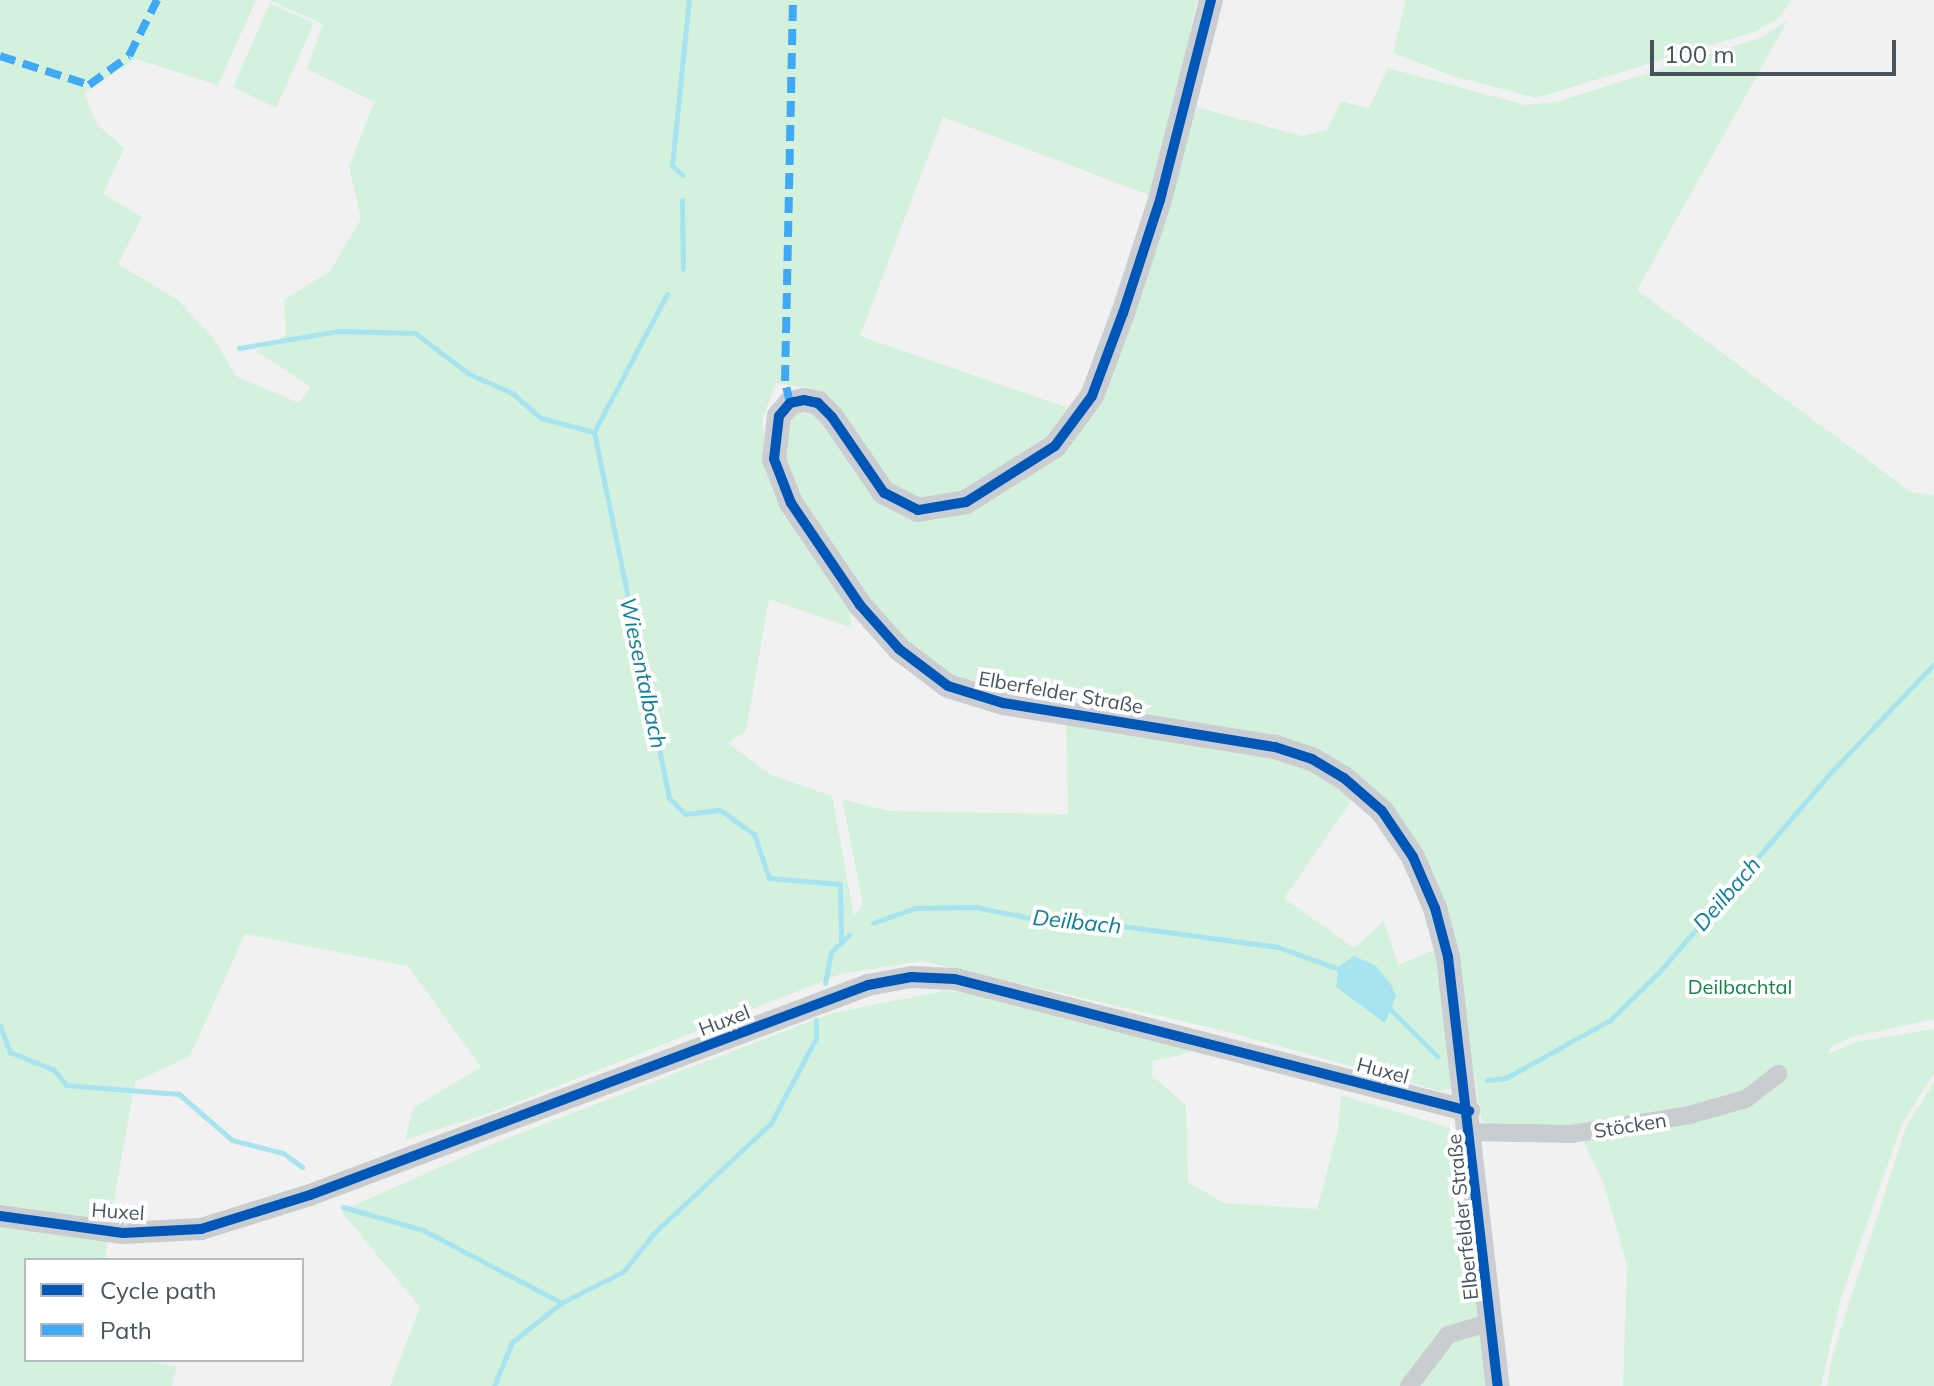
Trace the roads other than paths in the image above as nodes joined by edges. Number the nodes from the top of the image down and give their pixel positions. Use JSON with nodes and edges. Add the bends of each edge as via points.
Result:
{"nodes":[{"id":1,"x":1211,"y":0,"type":"edge"},
{"id":2,"x":1778,"y":1074,"type":"dead end"},
{"id":3,"x":1470,"y":1121,"type":"junction"},
{"id":4,"x":0,"y":1216,"type":"edge"},
{"id":5,"x":1491,"y":1322,"type":"junction"},
{"id":6,"x":1409,"y":1386,"type":"edge"},
{"id":7,"x":1498,"y":1386,"type":"edge"}],
"edges":[{"from":1,"to":3,"type":"main road","name":"Elberfelder Straße","via":[[1160,200],[1123,313],[1092,396],[1055,446],[966,502],[918,510],[884,493],[818,403],[790,403],[779,416],[774,459],[791,503],[860,605],[899,649],[948,686],[1003,703],[1275,747],[1312,759],[1344,778],[1382,811],[1413,857],[1435,908],[1457,1009]]},
{"from":2,"to":3,"type":"street","name":"Stöcken","via":[[1746,1099],[1689,1115],[1559,1135]]},
{"from":3,"to":4,"type":"street","name":"Huxel","via":[[955,979],[911,977],[857,989],[310,1195],[201,1229],[123,1233]]},
{"from":3,"to":5,"type":"main road","name":"Elberfelder Straße"},
{"from":5,"to":6,"type":"street","via":[[1448,1335]]},
{"from":5,"to":7,"type":"main road","name":"Elberfelder Straße"}]}
